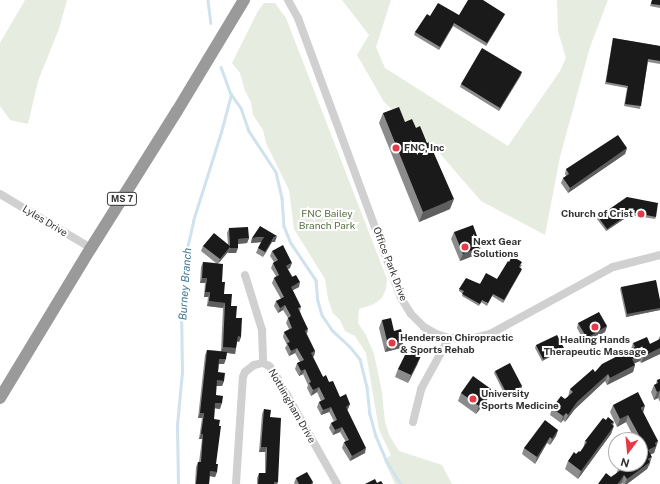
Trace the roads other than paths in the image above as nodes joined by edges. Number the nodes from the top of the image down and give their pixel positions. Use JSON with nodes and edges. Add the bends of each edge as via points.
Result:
{"nodes":[{"id":1,"x":244,"y":0,"type":"edge"},
{"id":2,"x":288,"y":0,"type":"edge"},
{"id":3,"x":0,"y":194,"type":"edge"},
{"id":4,"x":91,"y":248,"type":"junction"},
{"id":5,"x":660,"y":255,"type":"edge"},
{"id":6,"x":245,"y":275,"type":"dead end"},
{"id":7,"x":449,"y":338,"type":"junction"},
{"id":8,"x":263,"y":363,"type":"junction"},
{"id":9,"x":0,"y":398,"type":"edge"},
{"id":10,"x":413,"y":422,"type":"dead end"},
{"id":11,"x":236,"y":484,"type":"edge"},
{"id":12,"x":337,"y":484,"type":"edge"}],
"edges":[{"from":1,"to":4,"type":"highway","number":"MS 7"},
{"from":2,"to":7,"type":"street","name":"Office Park Drive","via":[[298,18],[402,298],[411,314],[424,326],[436,334]]},
{"from":3,"to":4,"type":"street","name":"Lyles Drive"},
{"from":4,"to":9,"type":"highway","number":"MS 7"},
{"from":5,"to":7,"type":"street","name":"Office Park Drive","via":[[613,267],[490,334],[470,339]]},
{"from":6,"to":8,"type":"street","via":[[262,330]]},
{"from":7,"to":10,"type":"street","via":[[421,389]]},
{"from":8,"to":11,"type":"street","name":"Nottiingham Drive","via":[[254,365],[243,377]]},
{"from":8,"to":12,"type":"street","name":"Nottiingham Drive","via":[[274,372]]}]}
